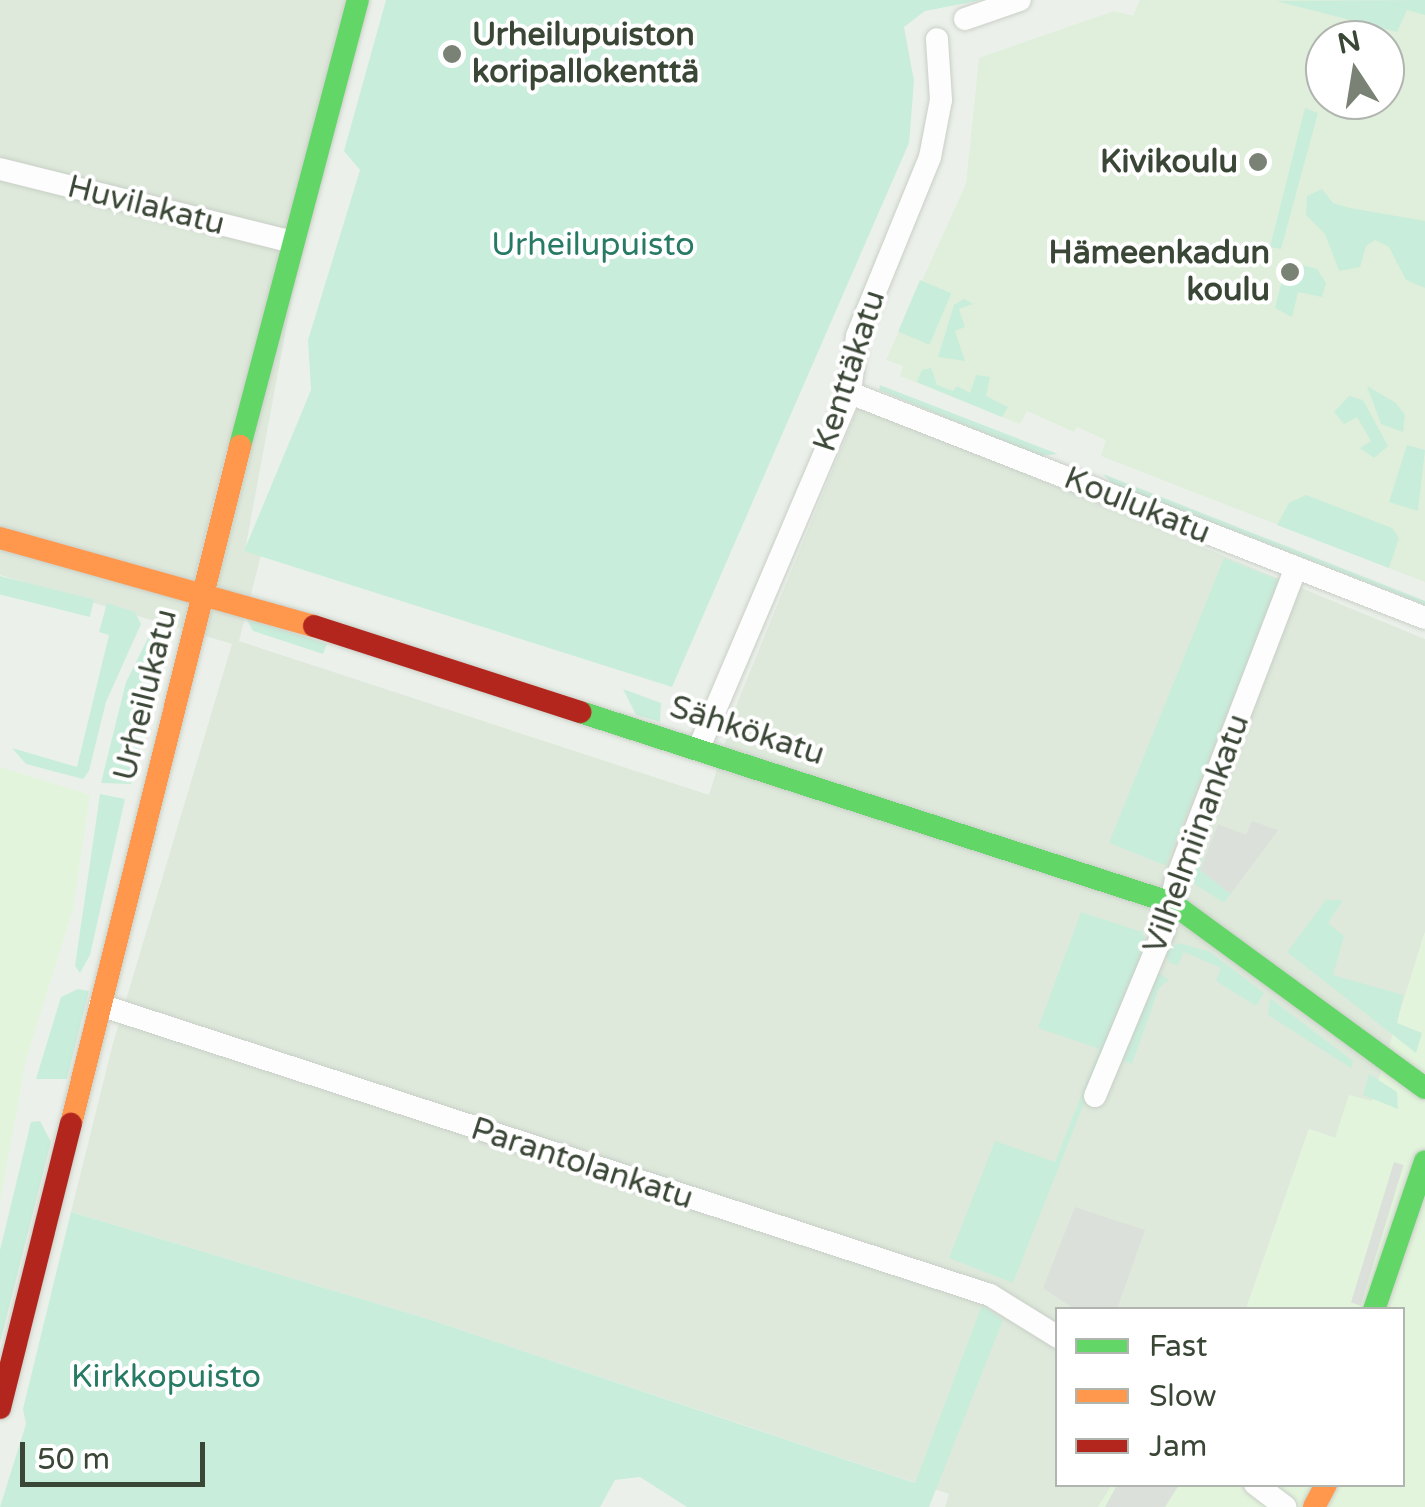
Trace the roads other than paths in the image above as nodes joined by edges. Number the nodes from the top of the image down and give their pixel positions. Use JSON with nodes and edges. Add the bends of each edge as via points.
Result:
{"nodes":[{"id":1,"x":358,"y":0,"type":"edge"},
{"id":2,"x":1020,"y":0,"type":"edge"},
{"id":3,"x":966,"y":20,"type":"dead end"},
{"id":4,"x":938,"y":39,"type":"dead end"},
{"id":5,"x":0,"y":169,"type":"edge"},
{"id":6,"x":292,"y":242,"type":"junction"},
{"id":7,"x":850,"y":393,"type":"junction"},
{"id":8,"x":0,"y":538,"type":"edge"},
{"id":9,"x":1295,"y":570,"type":"junction"},
{"id":10,"x":207,"y":591,"type":"junction"},
{"id":11,"x":1425,"y":618,"type":"edge"},
{"id":12,"x":698,"y":750,"type":"junction"},
{"id":13,"x":1172,"y":903,"type":"junction"},
{"id":14,"x":100,"y":1006,"type":"junction"},
{"id":15,"x":1425,"y":1088,"type":"edge"},
{"id":16,"x":1094,"y":1096,"type":"dead end"},
{"id":17,"x":1425,"y":1161,"type":"edge"},
{"id":18,"x":1375,"y":1307,"type":"edge"},
{"id":19,"x":1055,"y":1335,"type":"edge"},
{"id":20,"x":2,"y":1392,"type":"edge"},
{"id":21,"x":1259,"y":1487,"type":"edge"},
{"id":22,"x":1285,"y":1507,"type":"edge"}],
"edges":[{"from":1,"to":6,"type":"street","name":"Urheilukatu"},
{"from":2,"to":3,"type":"street"},
{"from":4,"to":7,"type":"street","name":"Kenttäkatu","via":[[939,125],[858,336]]},
{"from":5,"to":6,"type":"street","name":"Huvilakatu"},
{"from":6,"to":10,"type":"street","name":"Urheilukatu"},
{"from":7,"to":9,"type":"street","name":"Koulukatu"},
{"from":7,"to":12,"type":"street","name":"Kenttäkatu"},
{"from":8,"to":10,"type":"street","name":"Sähkökatu"},
{"from":9,"to":11,"type":"street","name":"Koulukatu"},
{"from":9,"to":13,"type":"street","name":"Vilhelmiinankatu"},
{"from":10,"to":12,"type":"street","name":"Sähkökatu"},
{"from":10,"to":14,"type":"street","name":"Urheilukatu"},
{"from":12,"to":13,"type":"street","name":"Sähkökatu"},
{"from":13,"to":15,"type":"street","name":"Sähkökatu"},
{"from":13,"to":16,"type":"street","name":"Vilhelmiinankatu"},
{"from":14,"to":19,"type":"street","name":"Parantolankatu","via":[[990,1295]]},
{"from":14,"to":20,"type":"street","name":"Urheilukatu"},
{"from":17,"to":18,"type":"street"},
{"from":21,"to":22,"type":"street"}]}
